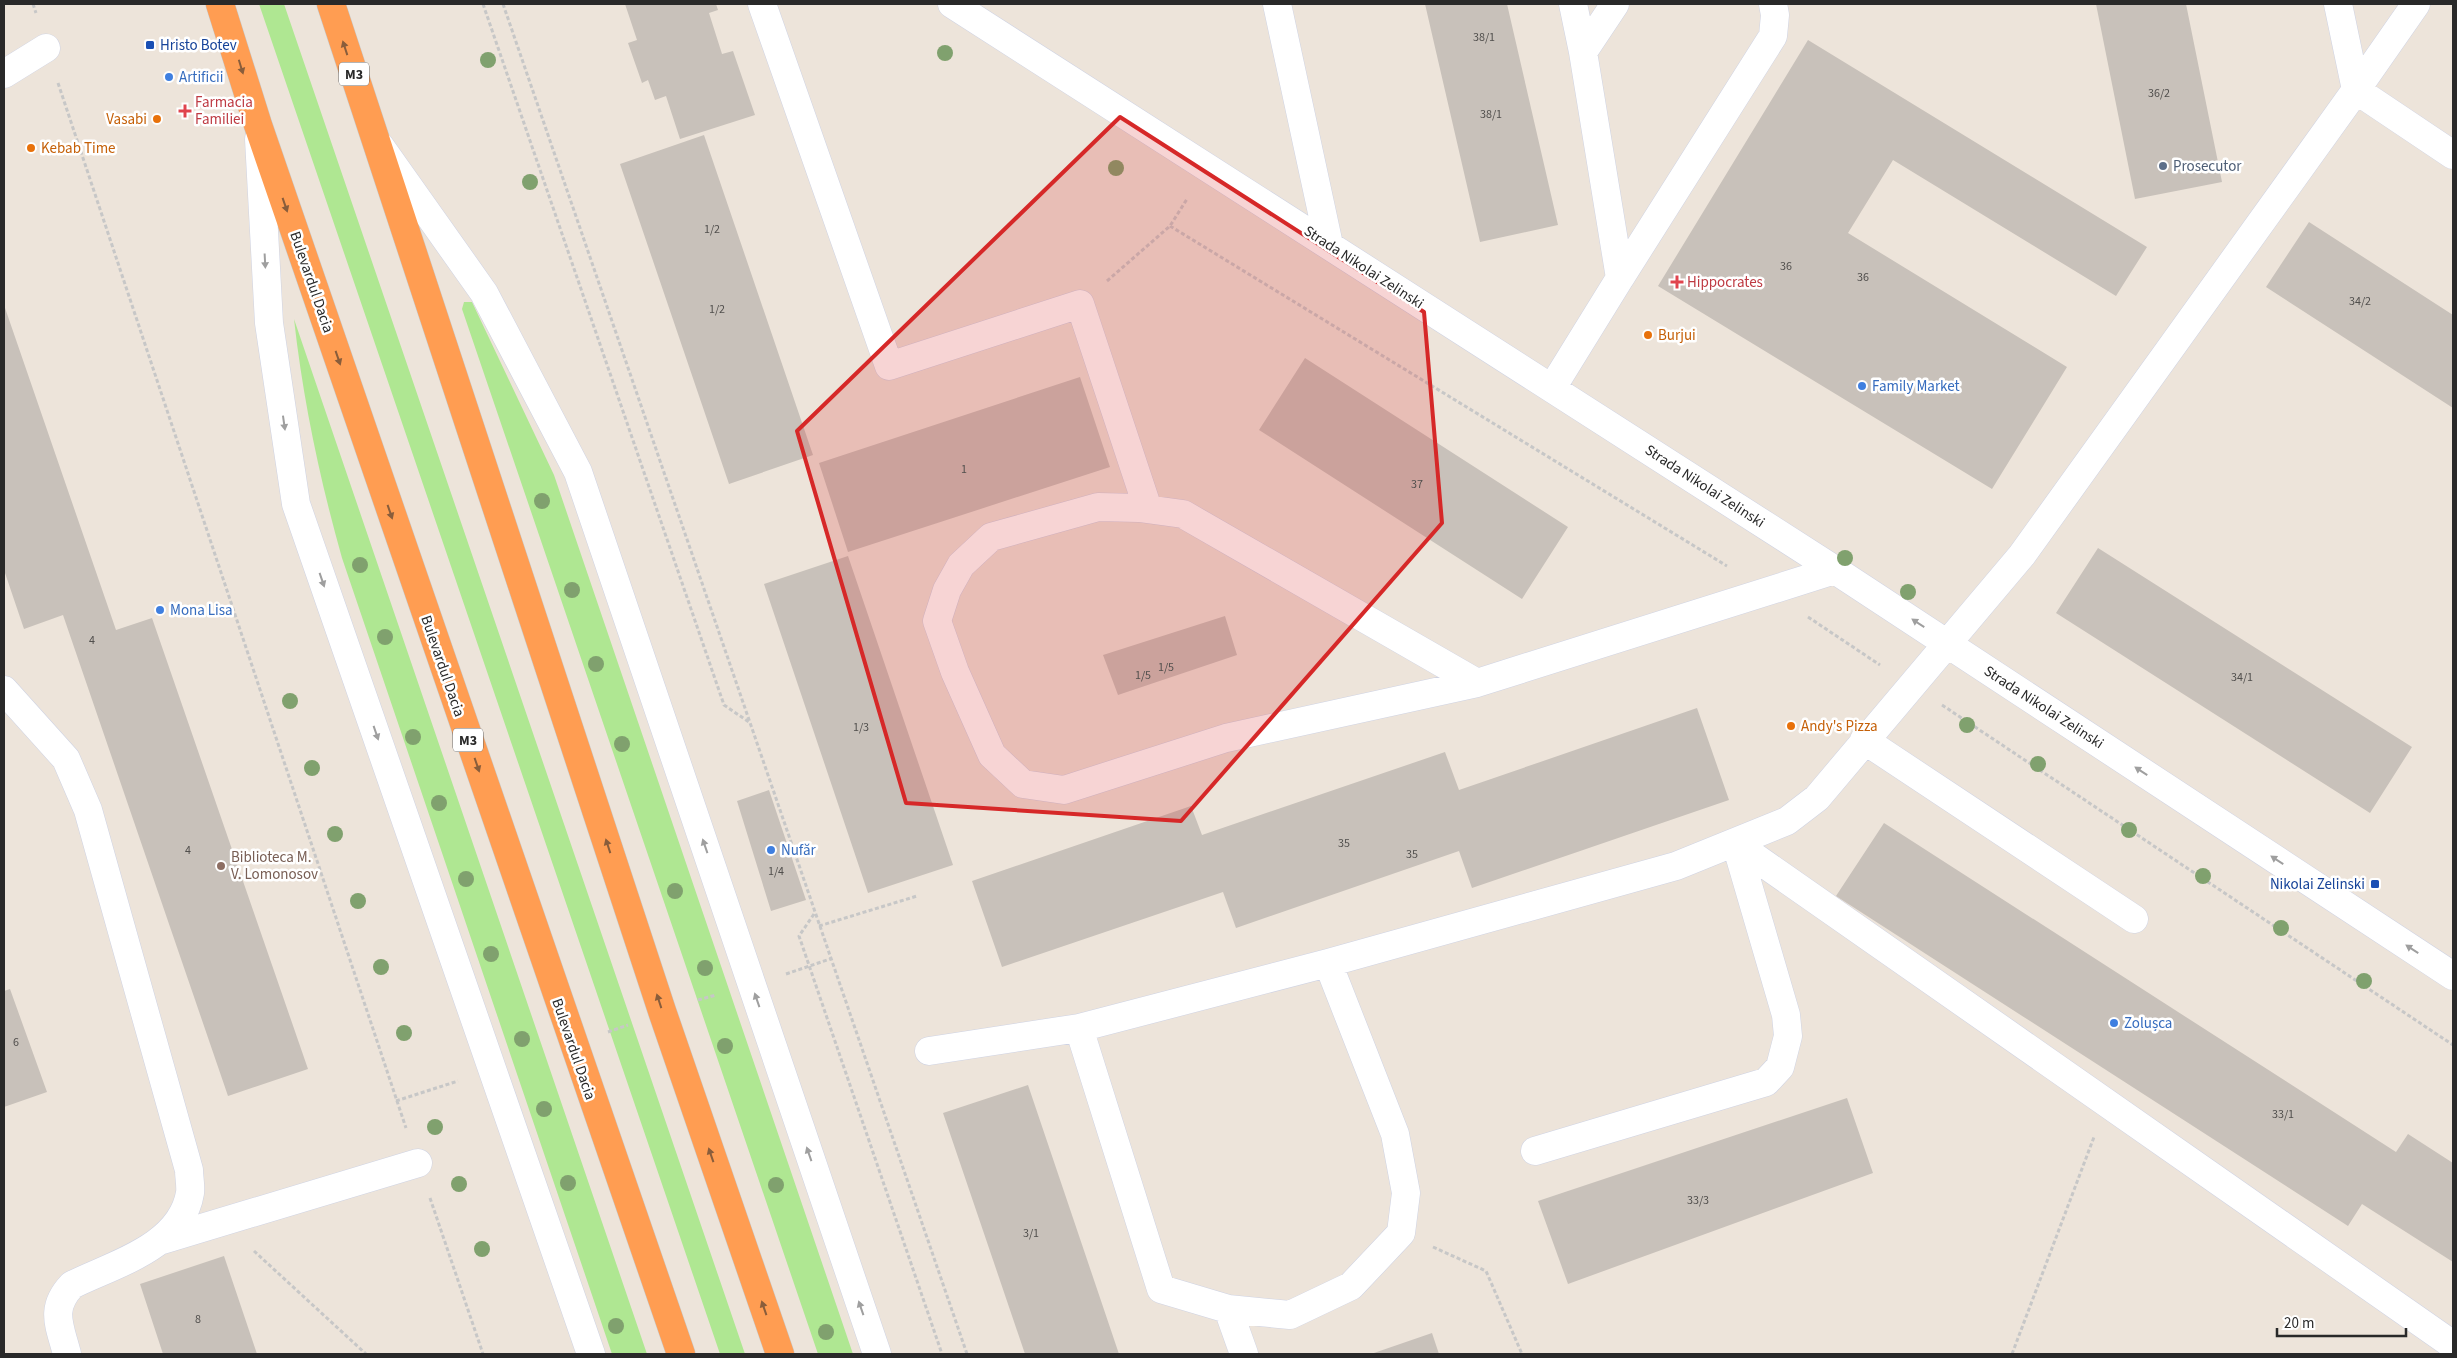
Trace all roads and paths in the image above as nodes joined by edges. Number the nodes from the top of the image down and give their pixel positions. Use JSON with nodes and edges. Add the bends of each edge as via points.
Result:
{"nodes":[{"id":1,"x":33,"y":4,"type":"edge"},
{"id":2,"x":220,"y":4,"type":"edge"},
{"id":3,"x":331,"y":4,"type":"edge"},
{"id":4,"x":483,"y":4,"type":"edge"},
{"id":5,"x":503,"y":4,"type":"edge"},
{"id":6,"x":762,"y":4,"type":"edge"},
{"id":7,"x":953,"y":4,"type":"edge"},
{"id":8,"x":1277,"y":4,"type":"edge"},
{"id":9,"x":1573,"y":4,"type":"edge"},
{"id":10,"x":1615,"y":4,"type":"edge"},
{"id":11,"x":1773,"y":4,"type":"edge"},
{"id":12,"x":2338,"y":4,"type":"edge"},
{"id":13,"x":2416,"y":4,"type":"edge"},
{"id":14,"x":46,"y":48,"type":"junction"},
{"id":15,"x":1583,"y":52,"type":"junction"},
{"id":16,"x":4,"y":74,"type":"edge"},
{"id":17,"x":2356,"y":90,"type":"junction"},
{"id":18,"x":258,"y":125,"type":"junction"},
{"id":19,"x":378,"y":143,"type":"junction"},
{"id":20,"x":2453,"y":156,"type":"edge"},
{"id":21,"x":1329,"y":245,"type":"junction"},
{"id":22,"x":1620,"y":278,"type":"junction"},
{"id":23,"x":1080,"y":304,"type":"junction"},
{"id":24,"x":1552,"y":388,"type":"junction"},
{"id":25,"x":1148,"y":509,"type":"junction"},
{"id":26,"x":1835,"y":570,"type":"junction"},
{"id":27,"x":1768,"y":591,"type":"junction"},
{"id":28,"x":1948,"y":644,"type":"junction"},
{"id":29,"x":1477,"y":682,"type":"junction"},
{"id":30,"x":1912,"y":685,"type":"junction"},
{"id":31,"x":4,"y":690,"type":"edge"},
{"id":32,"x":749,"y":722,"type":"junction"},
{"id":33,"x":1864,"y":740,"type":"junction"},
{"id":34,"x":1736,"y":844,"type":"junction"},
{"id":35,"x":918,"y":896,"type":"dead end"},
{"id":36,"x":814,"y":913,"type":"junction"},
{"id":37,"x":2134,"y":919,"type":"dead end"},
{"id":38,"x":819,"y":926,"type":"junction"},
{"id":39,"x":830,"y":959,"type":"junction"},
{"id":40,"x":1328,"y":963,"type":"junction"},
{"id":41,"x":809,"y":966,"type":"junction"},
{"id":42,"x":2453,"y":976,"type":"edge"},
{"id":43,"x":752,"y":984,"type":"junction"},
{"id":44,"x":662,"y":1011,"type":"junction"},
{"id":45,"x":1079,"y":1028,"type":"junction"},
{"id":46,"x":573,"y":1045,"type":"junction"},
{"id":47,"x":2453,"y":1045,"type":"edge"},
{"id":48,"x":929,"y":1051,"type":"dead end"},
{"id":49,"x":493,"y":1070,"type":"junction"},
{"id":50,"x":396,"y":1101,"type":"junction"},
{"id":51,"x":2106,"y":1103,"type":"junction"},
{"id":52,"x":1535,"y":1151,"type":"dead end"},
{"id":53,"x":418,"y":1163,"type":"junction"},
{"id":54,"x":223,"y":1222,"type":"junction"},
{"id":55,"x":1401,"y":1233,"type":"junction"},
{"id":56,"x":162,"y":1240,"type":"junction"},
{"id":57,"x":1228,"y":1309,"type":"junction"},
{"id":58,"x":2453,"y":1345,"type":"edge"},
{"id":59,"x":67,"y":1354,"type":"edge"},
{"id":60,"x":366,"y":1354,"type":"edge"},
{"id":61,"x":483,"y":1354,"type":"edge"},
{"id":62,"x":591,"y":1354,"type":"edge"},
{"id":63,"x":680,"y":1354,"type":"edge"},
{"id":64,"x":780,"y":1354,"type":"edge"},
{"id":65,"x":877,"y":1354,"type":"edge"},
{"id":66,"x":942,"y":1354,"type":"edge"},
{"id":67,"x":967,"y":1354,"type":"edge"},
{"id":68,"x":1244,"y":1354,"type":"edge"},
{"id":69,"x":1522,"y":1354,"type":"edge"},
{"id":70,"x":2012,"y":1354,"type":"edge"}],
"edges":[{"from":1,"to":14,"type":"path"},
{"from":2,"to":18,"type":"highway","name":"Bulevardul Dacia","number":"M3","one_way":true},
{"from":19,"to":3,"type":"highway","number":"M3","one_way":true},
{"from":4,"to":32,"type":"path","via":[[724,705]]},
{"from":5,"to":32,"type":"path"},
{"from":6,"to":23,"type":"street","via":[[889,366]]},
{"from":7,"to":21,"type":"street","name":"Strada Nikolai Zelinski"},
{"from":8,"to":21,"type":"street"},
{"from":9,"to":15,"type":"street"},
{"from":10,"to":15,"type":"street"},
{"from":11,"to":22,"type":"street","via":[[1774,36]]},
{"from":12,"to":17,"type":"street"},
{"from":13,"to":17,"type":"street"},
{"from":14,"to":16,"type":"street"},
{"from":14,"to":50,"type":"path"},
{"from":15,"to":22,"type":"street"},
{"from":17,"to":20,"type":"street"},
{"from":17,"to":28,"type":"street","via":[[2022,556]]},
{"from":18,"to":46,"type":"highway","name":"Bulevardul Dacia","number":"M3","one_way":true},
{"from":18,"to":49,"type":"street","one_way":true,"via":[[269,323],[296,504]]},
{"from":43,"to":19,"type":"street","one_way":true,"via":[[578,472],[484,293]]},
{"from":44,"to":19,"type":"highway","number":"M3","one_way":true},
{"from":21,"to":24,"type":"street","name":"Strada Nikolai Zelinski"},
{"from":22,"to":24,"type":"street"},
{"from":23,"to":25,"type":"street"},
{"from":23,"to":27,"type":"path","via":[[1170,226]]},
{"from":24,"to":26,"type":"street","name":"Strada Nikolai Zelinski"},
{"from":25,"to":29,"type":"street","via":[[1183,514]]},
{"from":25,"to":29,"type":"street","via":[[1098,506],[992,537],[961,564],[946,590],[937,621],[955,672],[992,755],[1023,784],[1064,790],[1226,738]]},
{"from":26,"to":27,"type":"street"},
{"from":28,"to":26,"type":"street","name":"Strada Nikolai Zelinski","one_way":true},
{"from":27,"to":29,"type":"street"},
{"from":27,"to":30,"type":"path"},
{"from":28,"to":30,"type":"street"},
{"from":42,"to":28,"type":"street","name":"Strada Nikolai Zelinski","one_way":true},
{"from":30,"to":33,"type":"street"},
{"from":30,"to":47,"type":"path"},
{"from":31,"to":56,"type":"street","via":[[66,759],[88,810],[189,1170],[190,1193],[180,1219]]},
{"from":32,"to":36,"type":"path"},
{"from":33,"to":34,"type":"street","via":[[1817,798],[1787,822]]},
{"from":33,"to":37,"type":"street"},
{"from":34,"to":40,"type":"street","via":[[1676,866]]},
{"from":34,"to":51,"type":"street"},
{"from":34,"to":52,"type":"street","via":[[1786,1015],[1788,1036],[1780,1067],[1766,1082]]},
{"from":35,"to":38,"type":"path"},
{"from":36,"to":38,"type":"path"},
{"from":36,"to":41,"type":"path","via":[[799,936]]},
{"from":38,"to":39,"type":"path"},
{"from":39,"to":41,"type":"path"},
{"from":39,"to":67,"type":"path"},
{"from":40,"to":45,"type":"street"},
{"from":40,"to":55,"type":"street","via":[[1395,1134],[1406,1193]]},
{"from":41,"to":43,"type":"path"},
{"from":41,"to":66,"type":"path"},
{"from":43,"to":44,"type":"path"},
{"from":65,"to":43,"type":"street","one_way":true},
{"from":44,"to":46,"type":"path"},
{"from":64,"to":44,"type":"highway","number":"M3","one_way":true},
{"from":45,"to":48,"type":"street"},
{"from":45,"to":57,"type":"street","via":[[1161,1289]]},
{"from":46,"to":63,"type":"highway","name":"Bulevardul Dacia","number":"M3"},
{"from":49,"to":50,"type":"path"},
{"from":49,"to":62,"type":"street"},
{"from":50,"to":53,"type":"path"},
{"from":51,"to":58,"type":"street"},
{"from":51,"to":70,"type":"path"},
{"from":53,"to":54,"type":"street"},
{"from":53,"to":61,"type":"path"},
{"from":54,"to":56,"type":"street"},
{"from":54,"to":60,"type":"path"},
{"from":55,"to":57,"type":"street","via":[[1351,1286],[1290,1314]]},
{"from":55,"to":69,"type":"path","via":[[1486,1271]]},
{"from":56,"to":59,"type":"street","via":[[72,1285],[61,1296],[57,1314]]},
{"from":57,"to":68,"type":"street"}]}
